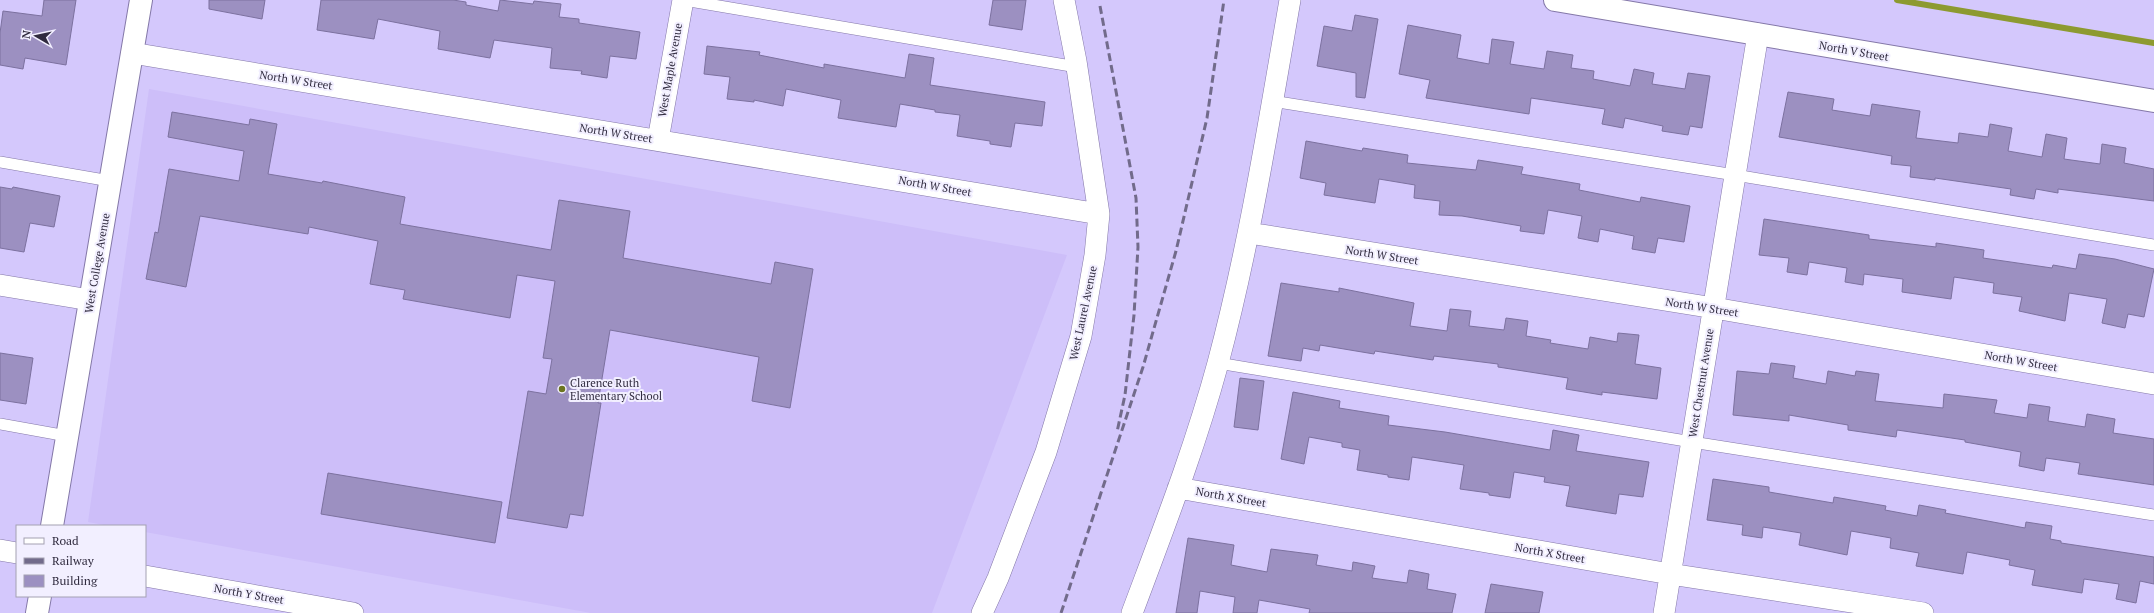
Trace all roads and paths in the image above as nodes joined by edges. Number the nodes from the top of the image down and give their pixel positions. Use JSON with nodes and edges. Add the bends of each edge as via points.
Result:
{"nodes":[{"id":1,"x":141,"y":0,"type":"edge"},
{"id":2,"x":683,"y":0,"type":"edge"},
{"id":3,"x":1064,"y":0,"type":"edge"},
{"id":4,"x":1290,"y":0,"type":"edge"},
{"id":5,"x":1555,"y":0,"type":"edge"},
{"id":6,"x":1758,"y":34,"type":"junction"},
{"id":7,"x":132,"y":53,"type":"junction"},
{"id":8,"x":1077,"y":67,"type":"junction"},
{"id":9,"x":1272,"y":101,"type":"junction"},
{"id":10,"x":2154,"y":101,"type":"edge"},
{"id":11,"x":658,"y":140,"type":"junction"},
{"id":12,"x":0,"y":162,"type":"edge"},
{"id":13,"x":1735,"y":175,"type":"junction"},
{"id":14,"x":110,"y":181,"type":"junction"},
{"id":15,"x":1099,"y":214,"type":"junction"},
{"id":16,"x":1249,"y":233,"type":"junction"},
{"id":17,"x":2154,"y":245,"type":"edge"},
{"id":18,"x":0,"y":285,"type":"edge"},
{"id":19,"x":90,"y":300,"type":"junction"},
{"id":20,"x":1714,"y":308,"type":"junction"},
{"id":21,"x":1218,"y":363,"type":"junction"},
{"id":22,"x":2154,"y":384,"type":"edge"},
{"id":23,"x":0,"y":424,"type":"edge"},
{"id":24,"x":67,"y":436,"type":"junction"},
{"id":25,"x":1692,"y":442,"type":"junction"},
{"id":26,"x":1178,"y":488,"type":"junction"},
{"id":27,"x":2154,"y":515,"type":"edge"},
{"id":28,"x":52,"y":525,"type":"edge"},
{"id":29,"x":0,"y":550,"type":"edge"},
{"id":30,"x":16,"y":553,"type":"edge"},
{"id":31,"x":1670,"y":574,"type":"junction"},
{"id":32,"x":146,"y":576,"type":"edge"},
{"id":33,"x":40,"y":597,"type":"edge"},
{"id":34,"x":37,"y":613,"type":"edge"},
{"id":35,"x":353,"y":613,"type":"edge"},
{"id":36,"x":982,"y":613,"type":"edge"},
{"id":37,"x":1132,"y":613,"type":"edge"},
{"id":38,"x":1664,"y":613,"type":"edge"},
{"id":39,"x":1923,"y":613,"type":"edge"}],
"edges":[{"from":1,"to":7,"type":"street","name":"West College Avenue"},
{"from":2,"to":8,"type":"lane"},
{"from":2,"to":11,"type":"street","name":"West Maple Avenue"},
{"from":3,"to":8,"type":"street","name":"West Laurel Avenue"},
{"from":4,"to":9,"type":"street"},
{"from":5,"to":6,"type":"street","name":"North V Street"},
{"from":6,"to":10,"type":"street","name":"North V Street"},
{"from":6,"to":13,"type":"street","name":"West Chestnut Avenue"},
{"from":7,"to":11,"type":"street","name":"North W Street"},
{"from":7,"to":14,"type":"street","name":"West College Avenue"},
{"from":8,"to":15,"type":"street","name":"West Laurel Avenue"},
{"from":9,"to":13,"type":"lane"},
{"from":9,"to":16,"type":"street"},
{"from":11,"to":15,"type":"street","name":"North W Street"},
{"from":12,"to":14,"type":"lane"},
{"from":13,"to":17,"type":"lane"},
{"from":13,"to":20,"type":"street","name":"West Chestnut Avenue"},
{"from":14,"to":19,"type":"street","name":"West College Avenue"},
{"from":15,"to":36,"type":"street","name":"West Laurel Avenue","via":[[1095,255],[1081,336],[1046,452]]},
{"from":16,"to":20,"type":"street","name":"North W Street"},
{"from":16,"to":21,"type":"street"},
{"from":18,"to":19,"type":"street"},
{"from":19,"to":24,"type":"street","name":"West College Avenue"},
{"from":20,"to":22,"type":"street","name":"North W Street"},
{"from":20,"to":25,"type":"street","name":"West Chestnut Avenue"},
{"from":21,"to":25,"type":"lane"},
{"from":21,"to":26,"type":"street"},
{"from":23,"to":24,"type":"lane"},
{"from":24,"to":28,"type":"street","name":"West College Avenue"},
{"from":25,"to":27,"type":"lane"},
{"from":25,"to":31,"type":"street","name":"West Chestnut Avenue"},
{"from":26,"to":31,"type":"street","name":"North X Street"},
{"from":26,"to":37,"type":"street"},
{"from":29,"to":30,"type":"street"},
{"from":31,"to":38,"type":"street","name":"West Chestnut Avenue"},
{"from":31,"to":39,"type":"street","name":"North X Street"},
{"from":32,"to":35,"type":"street","name":"North Y Street"},
{"from":33,"to":34,"type":"street"}]}
